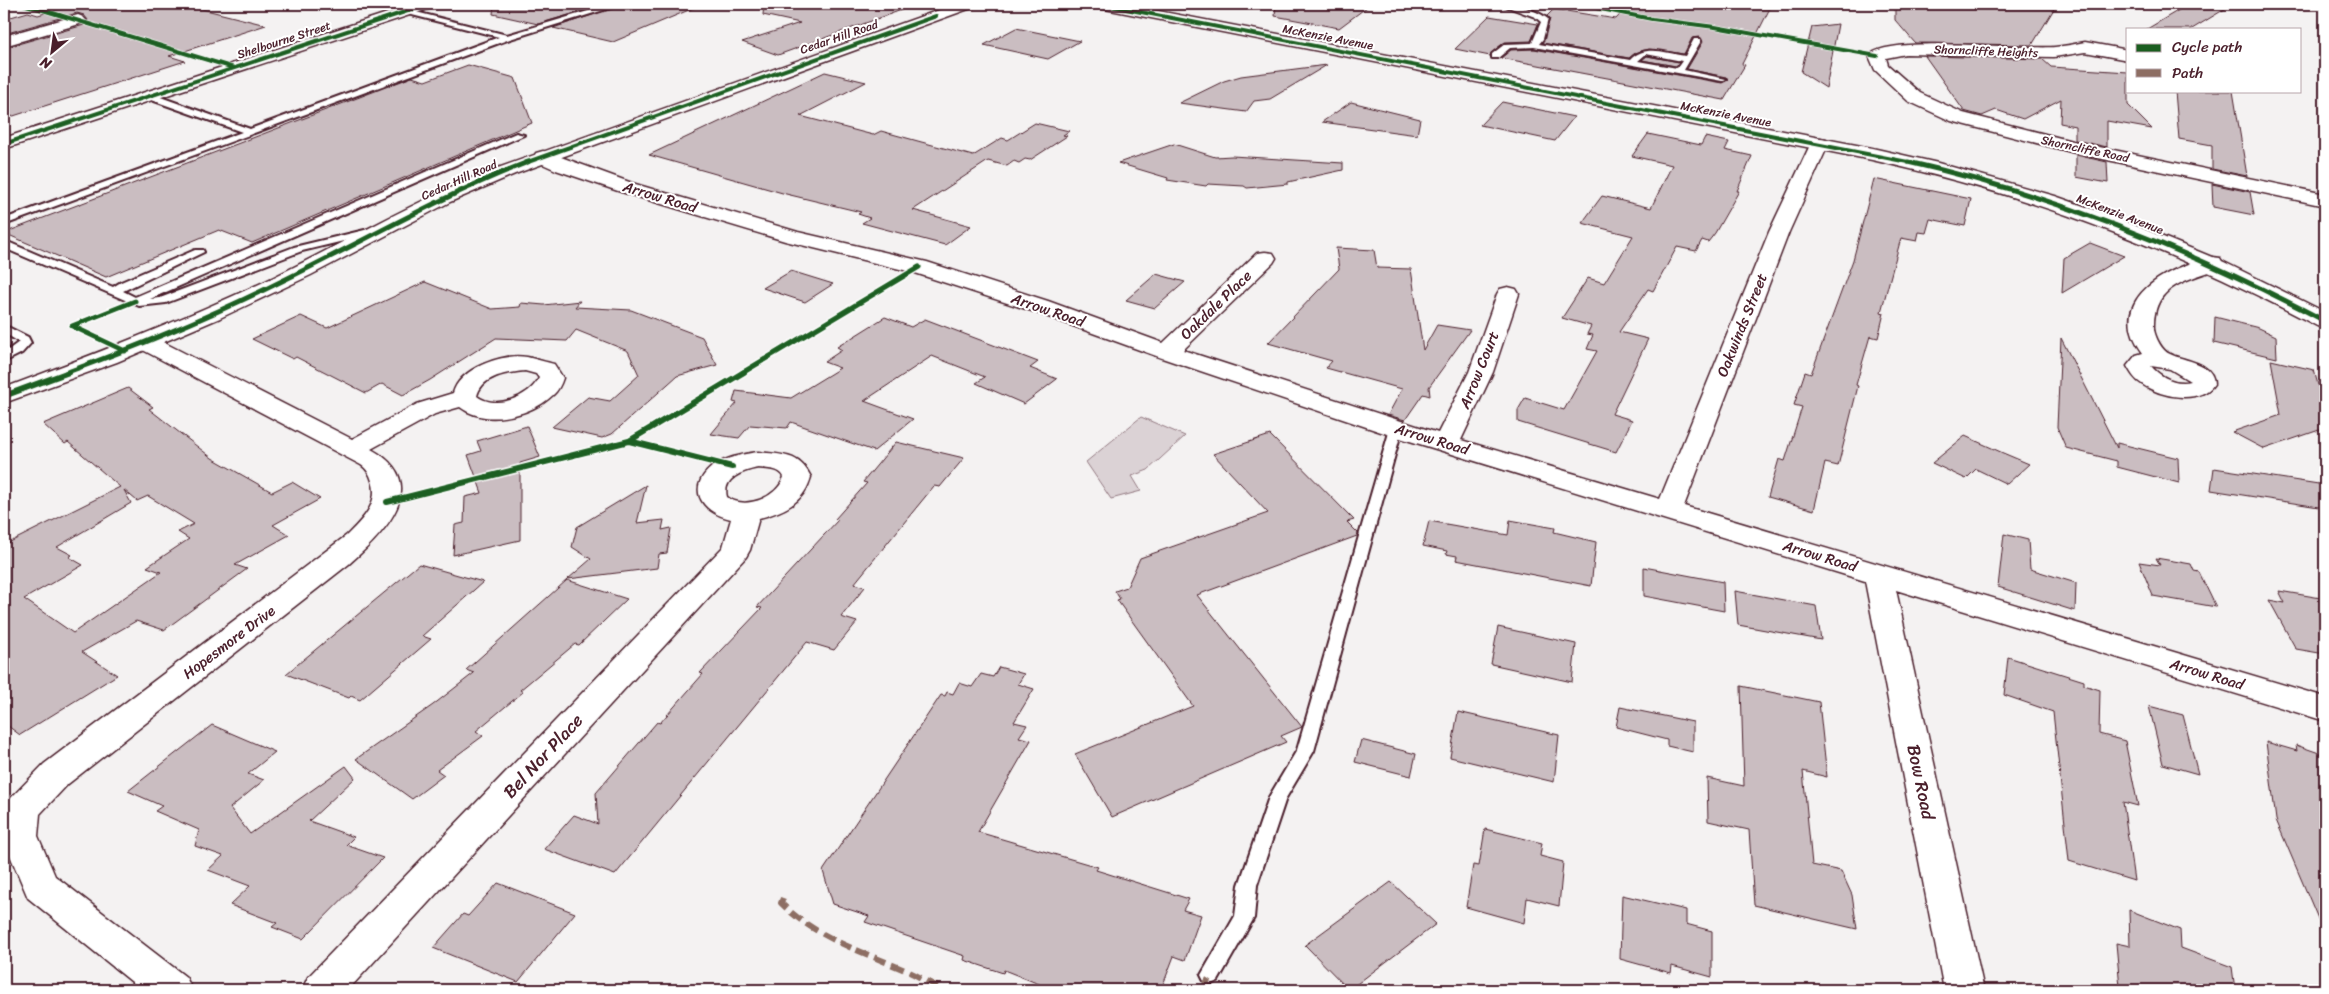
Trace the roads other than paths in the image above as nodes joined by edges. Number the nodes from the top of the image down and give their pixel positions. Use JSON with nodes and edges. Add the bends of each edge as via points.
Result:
{"nodes":[{"id":1,"x":429,"y":4,"type":"edge"},
{"id":2,"x":619,"y":4,"type":"edge"},
{"id":3,"x":969,"y":4,"type":"edge"},
{"id":4,"x":1100,"y":4,"type":"edge"},
{"id":5,"x":1503,"y":4,"type":"edge"},
{"id":6,"x":407,"y":11,"type":"junction"},
{"id":7,"x":78,"y":20,"type":"dead end"},
{"id":8,"x":2100,"y":34,"type":"dead end"},
{"id":9,"x":507,"y":37,"type":"junction"},
{"id":10,"x":4,"y":42,"type":"edge"},
{"id":11,"x":1697,"y":42,"type":"dead end"},
{"id":12,"x":1534,"y":45,"type":"junction"},
{"id":13,"x":2086,"y":47,"type":"junction"},
{"id":14,"x":1886,"y":51,"type":"joint"},
{"id":15,"x":2126,"y":54,"type":"edge"},
{"id":16,"x":1495,"y":56,"type":"dead end"},
{"id":17,"x":1686,"y":59,"type":"junction"},
{"id":18,"x":1632,"y":63,"type":"junction"},
{"id":19,"x":1679,"y":72,"type":"junction"},
{"id":20,"x":1722,"y":79,"type":"dead end"},
{"id":21,"x":149,"y":96,"type":"junction"},
{"id":22,"x":250,"y":132,"type":"junction"},
{"id":23,"x":519,"y":135,"type":"dead end"},
{"id":24,"x":1820,"y":143,"type":"junction"},
{"id":25,"x":4,"y":144,"type":"edge"},
{"id":26,"x":543,"y":157,"type":"junction"},
{"id":27,"x":2325,"y":200,"type":"edge"},
{"id":28,"x":4,"y":222,"type":"edge"},
{"id":29,"x":379,"y":230,"type":"junction"},
{"id":30,"x":4,"y":244,"type":"edge"},
{"id":31,"x":199,"y":252,"type":"dead end"},
{"id":32,"x":1265,"y":258,"type":"dead end"},
{"id":33,"x":2212,"y":263,"type":"junction"},
{"id":34,"x":117,"y":293,"type":"junction"},
{"id":35,"x":1508,"y":294,"type":"dead end"},
{"id":36,"x":135,"y":301,"type":"junction"},
{"id":37,"x":2325,"y":321,"type":"edge"},
{"id":38,"x":4,"y":328,"type":"edge"},
{"id":39,"x":147,"y":343,"type":"junction"},
{"id":40,"x":1167,"y":352,"type":"junction"},
{"id":41,"x":4,"y":358,"type":"edge"},
{"id":42,"x":2160,"y":359,"type":"dead end"},
{"id":43,"x":4,"y":396,"type":"edge"},
{"id":44,"x":464,"y":398,"type":"dead end"},
{"id":45,"x":1396,"y":429,"type":"junction"},
{"id":46,"x":1446,"y":444,"type":"junction"},
{"id":47,"x":352,"y":449,"type":"junction"},
{"id":48,"x":1669,"y":510,"type":"junction"},
{"id":49,"x":747,"y":512,"type":"dead end"},
{"id":50,"x":1878,"y":574,"type":"junction"},
{"id":51,"x":2325,"y":709,"type":"edge"},
{"id":52,"x":13,"y":808,"type":"edge"},
{"id":53,"x":1211,"y":975,"type":"dead end"},
{"id":54,"x":172,"y":990,"type":"edge"},
{"id":55,"x":322,"y":990,"type":"edge"},
{"id":56,"x":1964,"y":990,"type":"edge"}],
"edges":[{"from":1,"to":6,"type":"street","name":"Shelbourne Street"},
{"from":2,"to":9,"type":"lane"},
{"from":3,"to":26,"type":"street","name":"Cedar Hill Road"},
{"from":4,"to":24,"type":"street","name":"McKenzie Avenue"},
{"from":5,"to":12,"type":"lane","via":[[1538,15],[1545,21]]},
{"from":6,"to":9,"type":"lane"},
{"from":6,"to":21,"type":"street","name":"Shelbourne Street"},
{"from":7,"to":10,"type":"street"},
{"from":8,"to":13,"type":"street","via":[[2080,38]]},
{"from":9,"to":22,"type":"lane"},
{"from":11,"to":17,"type":"lane"},
{"from":12,"to":16,"type":"lane","via":[[1508,46]]},
{"from":12,"to":18,"type":"lane"},
{"from":13,"to":14,"type":"street","name":"Shorncliffe Heights","via":[[2054,52]]},
{"from":13,"to":15,"type":"street","name":"Shorncliffe Heights"},
{"from":14,"to":27,"type":"street","name":"Shorncliffe Road","via":[[1877,56],[1881,67],[1914,97],[1957,117],[2078,148]]},
{"from":17,"to":18,"type":"lane","via":[[1646,52]]},
{"from":17,"to":19,"type":"lane"},
{"from":18,"to":19,"type":"lane"},
{"from":19,"to":20,"type":"lane"},
{"from":21,"to":22,"type":"lane"},
{"from":21,"to":25,"type":"street","name":"Shelbourne Street"},
{"from":22,"to":28,"type":"lane"},
{"from":23,"to":36,"type":"lane"},
{"from":24,"to":33,"type":"street","name":"McKenzie Avenue","via":[[2009,187],[2090,214]]},
{"from":24,"to":48,"type":"street","name":"Oakwinds Street","via":[[1779,232]]},
{"from":26,"to":29,"type":"street","name":"Cedar Hill Road","via":[[466,187]]},
{"from":26,"to":40,"type":"street","name":"Arrow Road","via":[[625,187],[792,237],[919,267]]},
{"from":29,"to":36,"type":"lane","via":[[298,249],[162,301]]},
{"from":29,"to":39,"type":"street","name":"Cedar Hill Road","via":[[283,281]]},
{"from":30,"to":34,"type":"lane"},
{"from":31,"to":34,"type":"lane","via":[[125,284]]},
{"from":32,"to":40,"type":"street","name":"Oakdale Place"},
{"from":33,"to":37,"type":"street","name":"McKenzie Avenue"},
{"from":33,"to":42,"type":"street","via":[[2156,289],[2146,301],[2143,334]]},
{"from":34,"to":36,"type":"lane"},
{"from":35,"to":46,"type":"street","name":"Arrow Court","via":[[1481,372]]},
{"from":38,"to":41,"type":"lane","via":[[25,343]]},
{"from":39,"to":43,"type":"street","name":"Cedar Hill Road"},
{"from":39,"to":47,"type":"street","name":"Hopesmore Drive"},
{"from":40,"to":45,"type":"street","name":"Arrow Road"},
{"from":44,"to":47,"type":"street","via":[[426,409]]},
{"from":45,"to":46,"type":"street","name":"Arrow Road"},
{"from":45,"to":53,"type":"lane","via":[[1305,752],[1278,797],[1248,885],[1244,918]]},
{"from":46,"to":48,"type":"street","name":"Arrow Road"},
{"from":47,"to":52,"type":"street","name":"Hopesmore Drive","via":[[377,464],[388,482],[387,502],[362,538]]},
{"from":48,"to":50,"type":"street","name":"Arrow Road"},
{"from":49,"to":55,"type":"street","name":"Bel Nor Place","via":[[736,550]]},
{"from":50,"to":51,"type":"street","name":"Arrow Road"},
{"from":50,"to":56,"type":"street","name":"Bow Road"},
{"from":52,"to":54,"type":"street","name":"Hopesmore Drive","via":[[20,836],[41,887]]}]}
